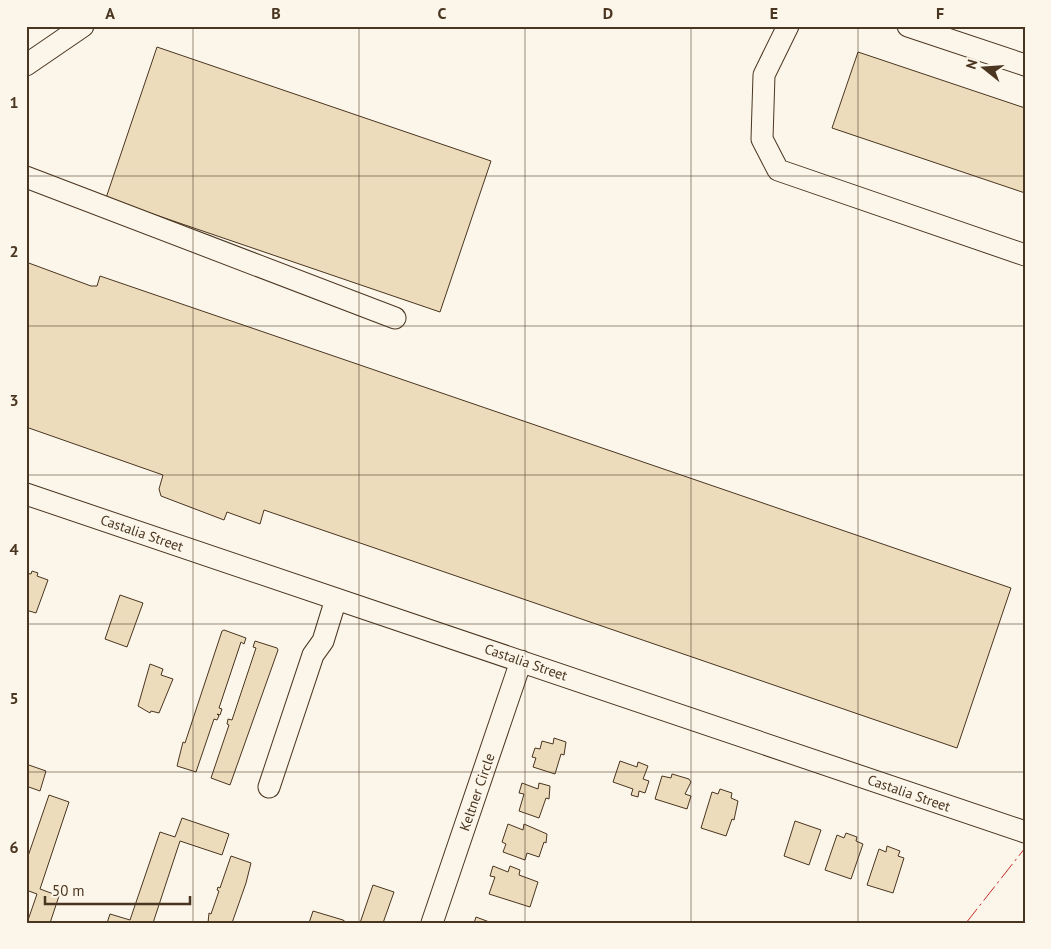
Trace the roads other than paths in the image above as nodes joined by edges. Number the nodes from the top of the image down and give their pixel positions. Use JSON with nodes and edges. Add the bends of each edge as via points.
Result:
{"nodes":[{"id":1,"x":83,"y":26,"type":"edge"},
{"id":2,"x":788,"y":26,"type":"edge"},
{"id":3,"x":908,"y":26,"type":"edge"},
{"id":4,"x":26,"y":64,"type":"edge"},
{"id":5,"x":1025,"y":65,"type":"edge"},
{"id":6,"x":26,"y":177,"type":"edge"},
{"id":7,"x":1025,"y":255,"type":"edge"},
{"id":8,"x":396,"y":318,"type":"dead end"},
{"id":9,"x":26,"y":494,"type":"edge"},
{"id":10,"x":336,"y":599,"type":"junction"},
{"id":11,"x":522,"y":661,"type":"junction"},
{"id":12,"x":269,"y":787,"type":"dead end"},
{"id":13,"x":1025,"y":832,"type":"edge"},
{"id":14,"x":432,"y":923,"type":"edge"}],
"edges":[{"from":1,"to":4,"type":"street"},
{"from":2,"to":7,"type":"street","via":[[764,75],[762,139],[778,170]]},
{"from":3,"to":5,"type":"street"},
{"from":6,"to":8,"type":"street"},
{"from":9,"to":10,"type":"street","name":"Castalia Street"},
{"from":10,"to":11,"type":"street","name":"Castalia Street"},
{"from":10,"to":12,"type":"street","via":[[322,641],[313,656]]},
{"from":11,"to":13,"type":"street","name":"Castalia Street"},
{"from":11,"to":14,"type":"street","name":"Keltner Circle"}]}
